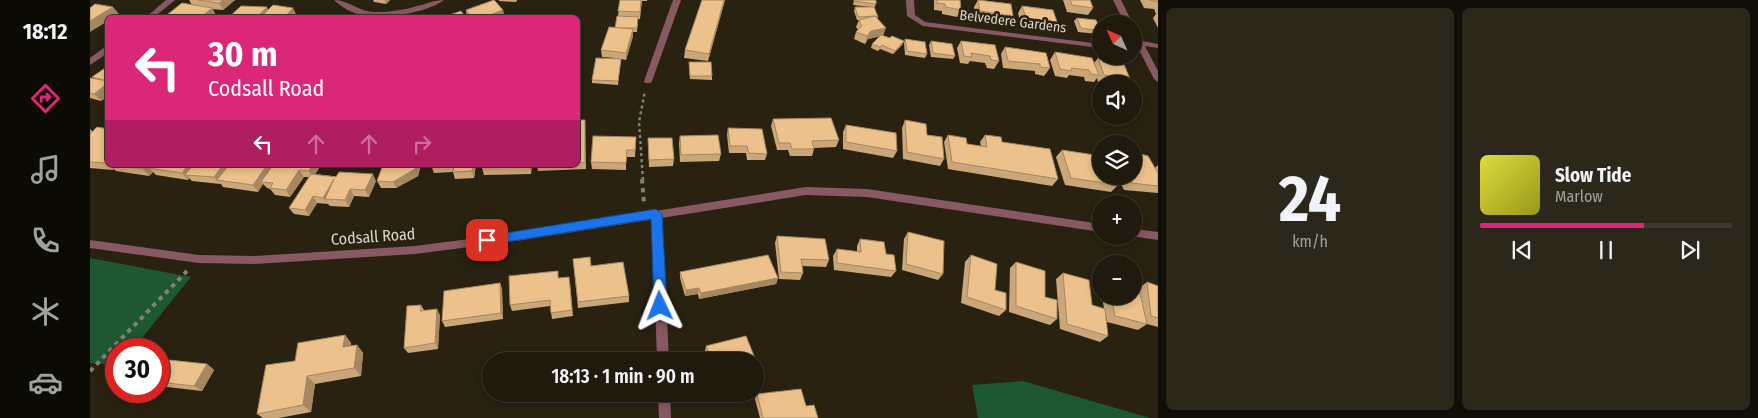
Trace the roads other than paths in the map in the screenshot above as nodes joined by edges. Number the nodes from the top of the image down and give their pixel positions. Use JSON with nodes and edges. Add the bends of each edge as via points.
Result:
{"nodes":[{"id":1,"x":171,"y":0,"type":"edge"},
{"id":2,"x":338,"y":0,"type":"edge"},
{"id":3,"x":440,"y":0,"type":"edge"},
{"id":4,"x":677,"y":0,"type":"edge"},
{"id":5,"x":910,"y":0,"type":"edge"},
{"id":6,"x":1117,"y":0,"type":"edge"},
{"id":7,"x":152,"y":15,"type":"edge"},
{"id":8,"x":1125,"y":15,"type":"edge"},
{"id":9,"x":1092,"y":45,"type":"edge"},
{"id":10,"x":1158,"y":46,"type":"edge"},
{"id":11,"x":1142,"y":48,"type":"edge"},
{"id":12,"x":105,"y":51,"type":"edge"},
{"id":13,"x":1142,"y":54,"type":"edge"},
{"id":14,"x":90,"y":62,"type":"edge"},
{"id":15,"x":1158,"y":79,"type":"edge"},
{"id":16,"x":648,"y":80,"type":"road end"},
{"id":17,"x":656,"y":214,"type":"junction"},
{"id":18,"x":1092,"y":227,"type":"edge"},
{"id":19,"x":1142,"y":234,"type":"edge"},
{"id":20,"x":1158,"y":236,"type":"edge"},
{"id":21,"x":90,"y":244,"type":"edge"},
{"id":22,"x":662,"y":352,"type":"edge"},
{"id":23,"x":664,"y":402,"type":"edge"},
{"id":24,"x":665,"y":418,"type":"edge"}],
"edges":[{"from":1,"to":7,"type":"street"},
{"from":2,"to":3,"type":"street","via":[[354,11],[379,15]]},
{"from":4,"to":16,"type":"street"},
{"from":5,"to":9,"type":"street","name":"Belvedere Gardens","via":[[910,16],[923,24]]},
{"from":6,"to":8,"type":"street"},
{"from":10,"to":11,"type":"street"},
{"from":12,"to":14,"type":"street"},
{"from":13,"to":15,"type":"street"},
{"from":17,"to":18,"type":"street","name":"Codsall Road","via":[[806,191],[867,193]]},
{"from":17,"to":21,"type":"street","name":"Codsall Road","via":[[415,250],[255,260],[199,259]]},
{"from":17,"to":22,"type":"street"},
{"from":19,"to":20,"type":"street"},
{"from":23,"to":24,"type":"street"}]}
